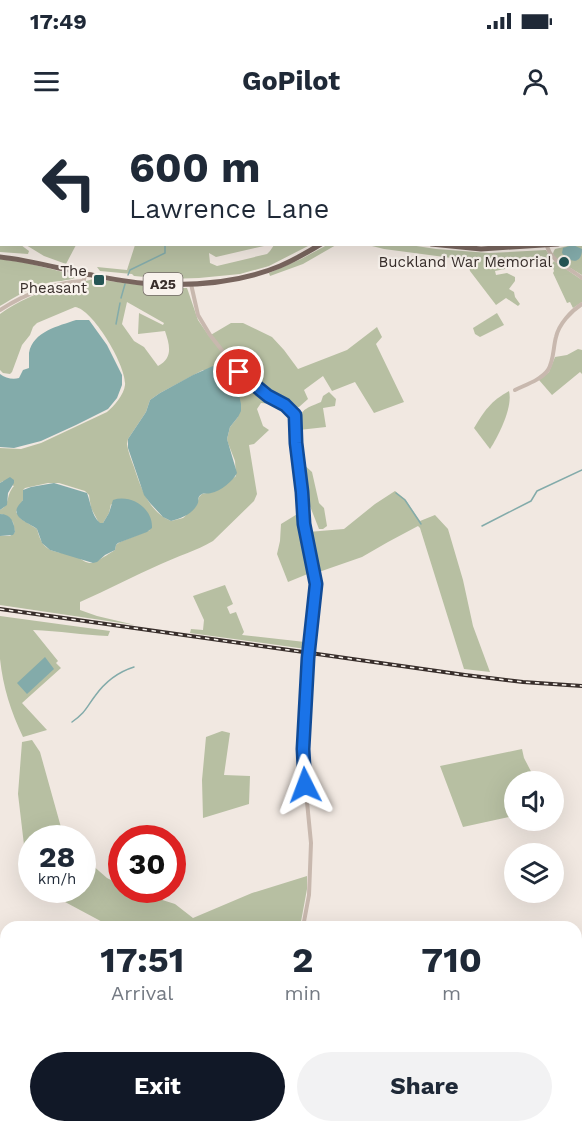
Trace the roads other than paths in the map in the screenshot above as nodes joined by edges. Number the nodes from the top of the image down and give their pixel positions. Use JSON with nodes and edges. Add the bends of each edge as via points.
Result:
{"nodes":[{"id":1,"x":318,"y":246,"type":"edge"},
{"id":2,"x":451,"y":246,"type":"edge"},
{"id":3,"x":548,"y":246,"type":"joint"},
{"id":4,"x":0,"y":257,"type":"edge"},
{"id":5,"x":85,"y":273,"type":"junction"},
{"id":6,"x":582,"y":278,"type":"edge"},
{"id":7,"x":190,"y":284,"type":"junction"},
{"id":8,"x":582,"y":304,"type":"edge"},
{"id":9,"x":0,"y":310,"type":"edge"},
{"id":10,"x":515,"y":390,"type":"dead end"},
{"id":11,"x":304,"y":921,"type":"edge"}],
"edges":[{"from":1,"to":7,"type":"main road","number":"A25","via":[[260,273]]},
{"from":2,"to":3,"type":"main road"},
{"from":3,"to":6,"type":"street","via":[[553,257]]},
{"from":4,"to":5,"type":"main road","number":"A25"},
{"from":5,"to":7,"type":"main road","number":"A25","via":[[152,284]]},
{"from":5,"to":9,"type":"street","via":[[82,281],[47,287]]},
{"from":7,"to":11,"type":"street","bridge":true,"via":[[198,315],[239,372],[295,415],[304,524],[316,584],[303,749],[311,843]]},
{"from":8,"to":10,"type":"street","via":[[572,310],[556,335],[547,371]]}]}
